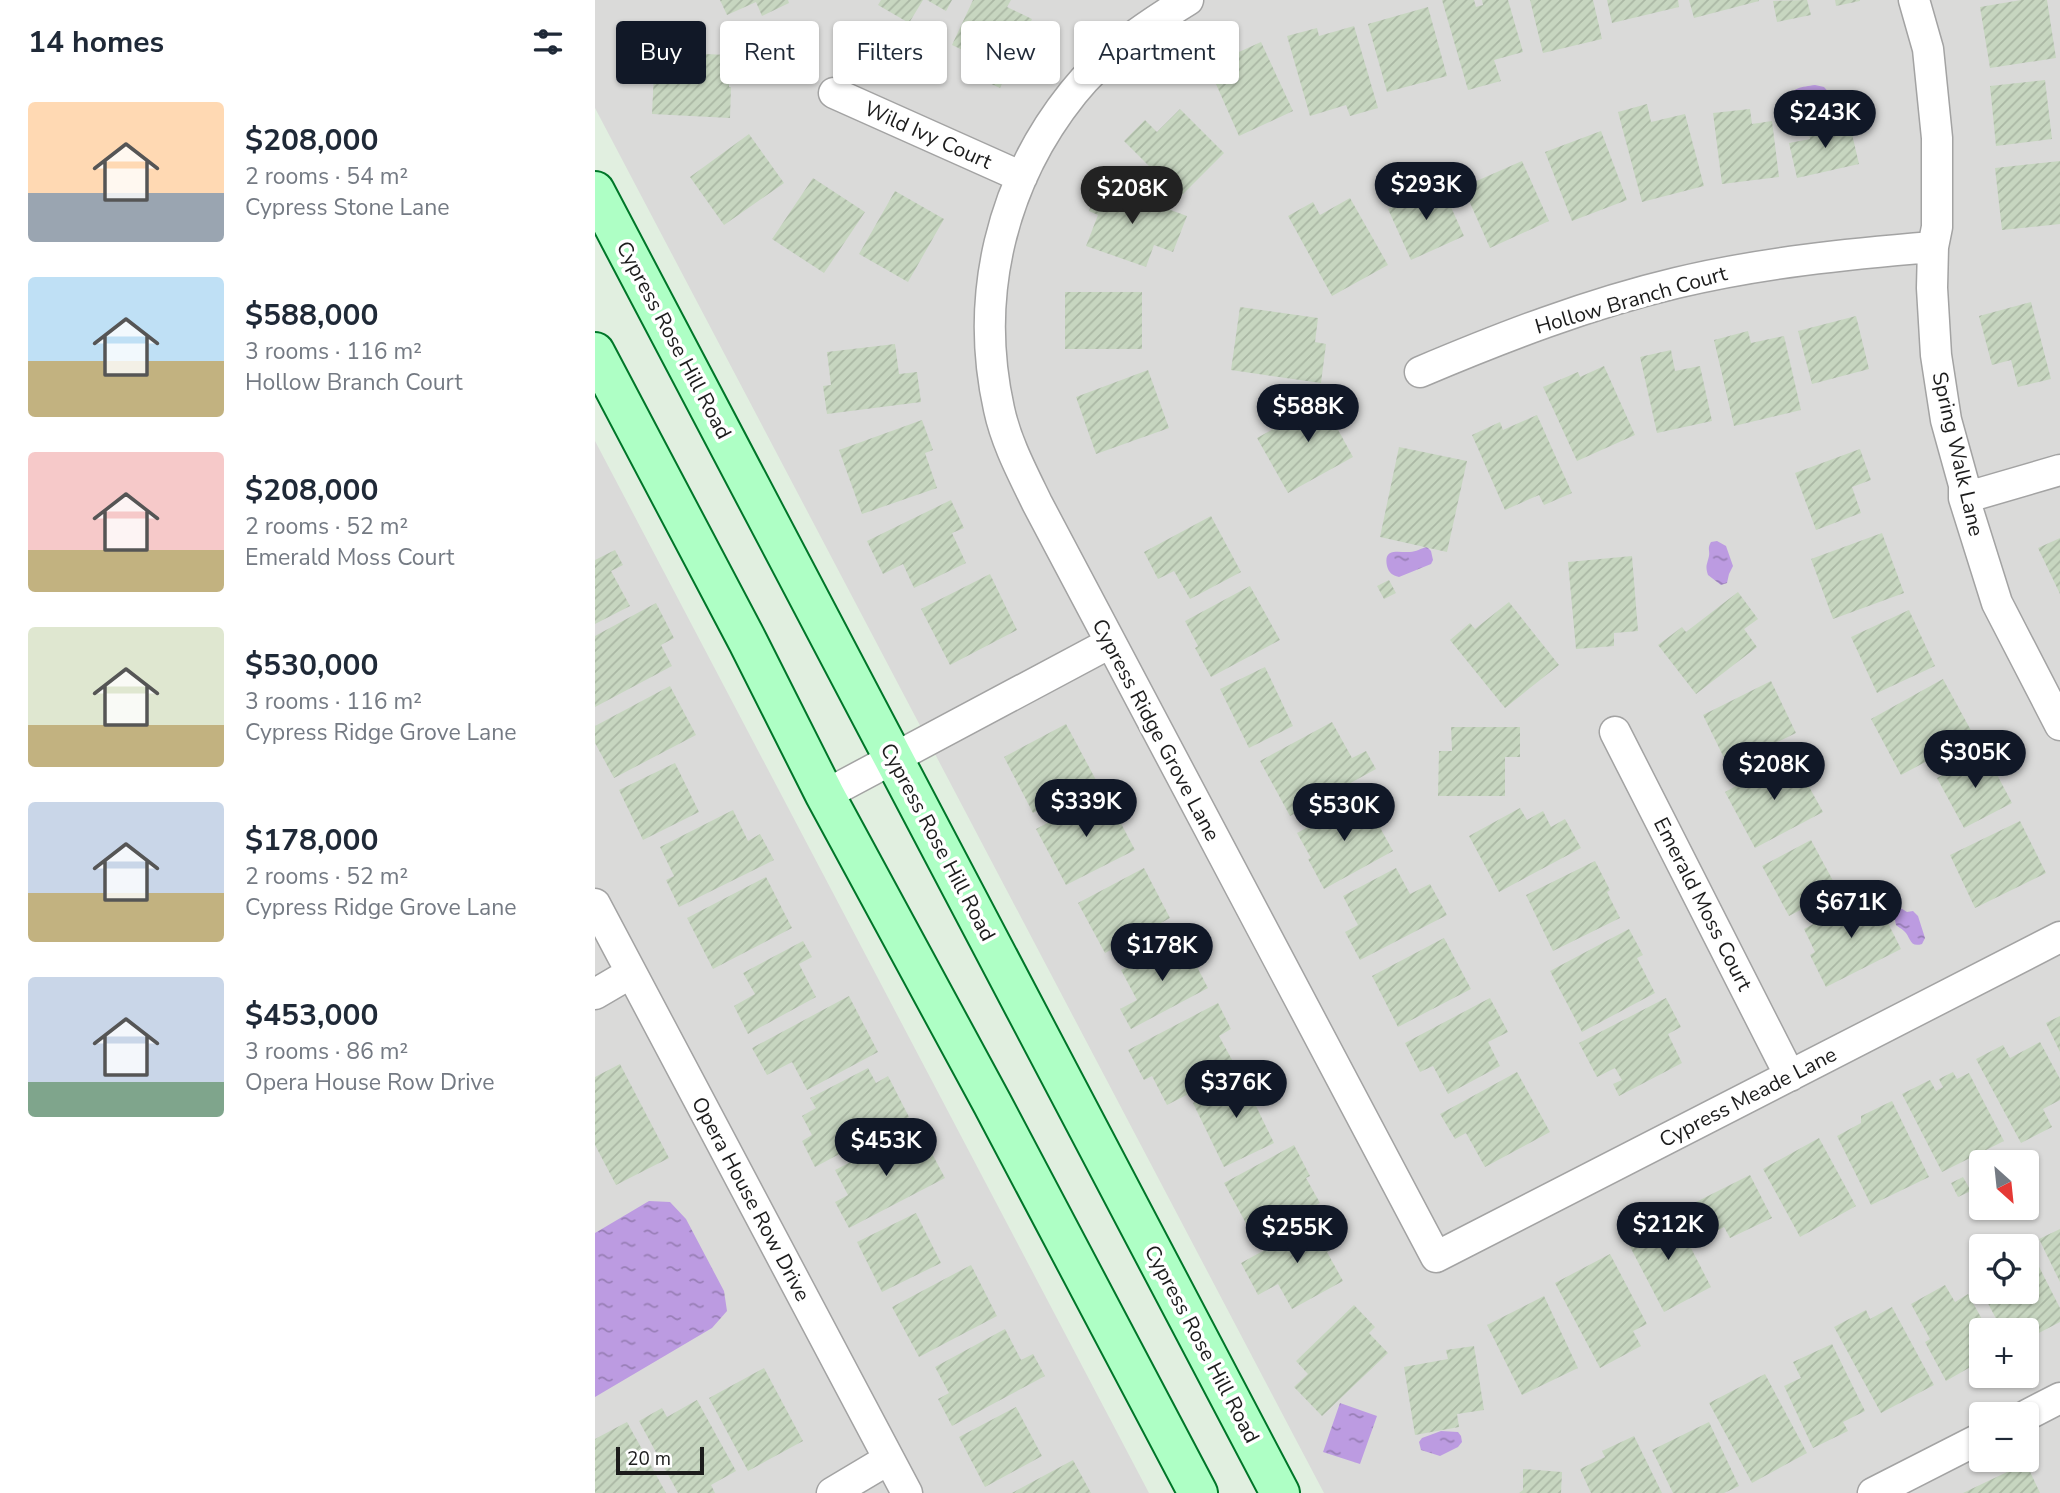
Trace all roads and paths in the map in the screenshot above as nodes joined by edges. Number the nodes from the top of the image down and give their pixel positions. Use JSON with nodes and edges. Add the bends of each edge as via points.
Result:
{"nodes":[{"id":1,"x":1188,"y":0,"type":"edge"},
{"id":2,"x":1914,"y":0,"type":"edge"},
{"id":3,"x":834,"y":93,"type":"dead end"},
{"id":4,"x":1022,"y":177,"type":"junction"},
{"id":5,"x":595,"y":191,"type":"edge"},
{"id":6,"x":1933,"y":247,"type":"junction"},
{"id":7,"x":595,"y":352,"type":"edge"},
{"id":8,"x":1420,"y":372,"type":"dead end"},
{"id":9,"x":2060,"y":470,"type":"edge"},
{"id":10,"x":1964,"y":498,"type":"junction"},
{"id":11,"x":1110,"y":643,"type":"junction"},
{"id":12,"x":2060,"y":725,"type":"edge"},
{"id":13,"x":1615,"y":732,"type":"dead end"},
{"id":14,"x":894,"y":758,"type":"junction"},
{"id":15,"x":825,"y":795,"type":"junction"},
{"id":16,"x":595,"y":904,"type":"edge"},
{"id":17,"x":2060,"y":937,"type":"edge"},
{"id":18,"x":632,"y":973,"type":"junction"},
{"id":19,"x":595,"y":995,"type":"edge"},
{"id":20,"x":1790,"y":1076,"type":"junction"},
{"id":21,"x":1436,"y":1257,"type":"joint"},
{"id":22,"x":2058,"y":1404,"type":"edge"},
{"id":23,"x":2039,"y":1411,"type":"edge"},
{"id":24,"x":1969,"y":1444,"type":"edge"},
{"id":25,"x":889,"y":1459,"type":"junction"},
{"id":26,"x":832,"y":1493,"type":"edge"},
{"id":27,"x":907,"y":1493,"type":"edge"},
{"id":28,"x":1198,"y":1493,"type":"edge"},
{"id":29,"x":1280,"y":1493,"type":"edge"},
{"id":30,"x":1873,"y":1493,"type":"edge"}],
"edges":[{"from":1,"to":4,"type":"street","name":"Cypress Ridge Grove Lane","via":[[1146,25],[1073,93]]},
{"from":2,"to":6,"type":"street","name":"Spring Walk Lane","via":[[1929,49],[1937,138]]},
{"from":3,"to":4,"type":"street","name":"Wild Ivy Court"},
{"from":4,"to":11,"type":"street","name":"Cypress Ridge Grove Lane","via":[[1005,218],[989,310],[999,409],[1013,453]]},
{"from":5,"to":14,"type":"main road","name":"Cypress Rose Hill Road"},
{"from":6,"to":8,"type":"street","name":"Hollow Branch Court","via":[[1839,254],[1675,283],[1584,309]]},
{"from":6,"to":10,"type":"street","name":"Spring Walk Lane","via":[[1935,355]]},
{"from":7,"to":15,"type":"main road"},
{"from":9,"to":10,"type":"street"},
{"from":10,"to":12,"type":"street","name":"Spring Walk Lane","via":[[1997,603]]},
{"from":11,"to":14,"type":"street"},
{"from":11,"to":21,"type":"street","name":"Cypress Ridge Grove Lane"},
{"from":13,"to":20,"type":"street","name":"Emerald Moss Court"},
{"from":14,"to":15,"type":"street"},
{"from":14,"to":29,"type":"main road","name":"Cypress Rose Hill Road"},
{"from":15,"to":28,"type":"main road"},
{"from":16,"to":18,"type":"street","name":"Opera House Row Drive"},
{"from":17,"to":20,"type":"street","name":"Cypress Meade Lane"},
{"from":18,"to":19,"type":"street"},
{"from":18,"to":25,"type":"street","name":"Opera House Row Drive"},
{"from":20,"to":21,"type":"street","name":"Cypress Meade Lane"},
{"from":22,"to":23,"type":"street"},
{"from":24,"to":30,"type":"street"},
{"from":25,"to":26,"type":"street"},
{"from":25,"to":27,"type":"street","name":"Opera House Row Drive"}]}
